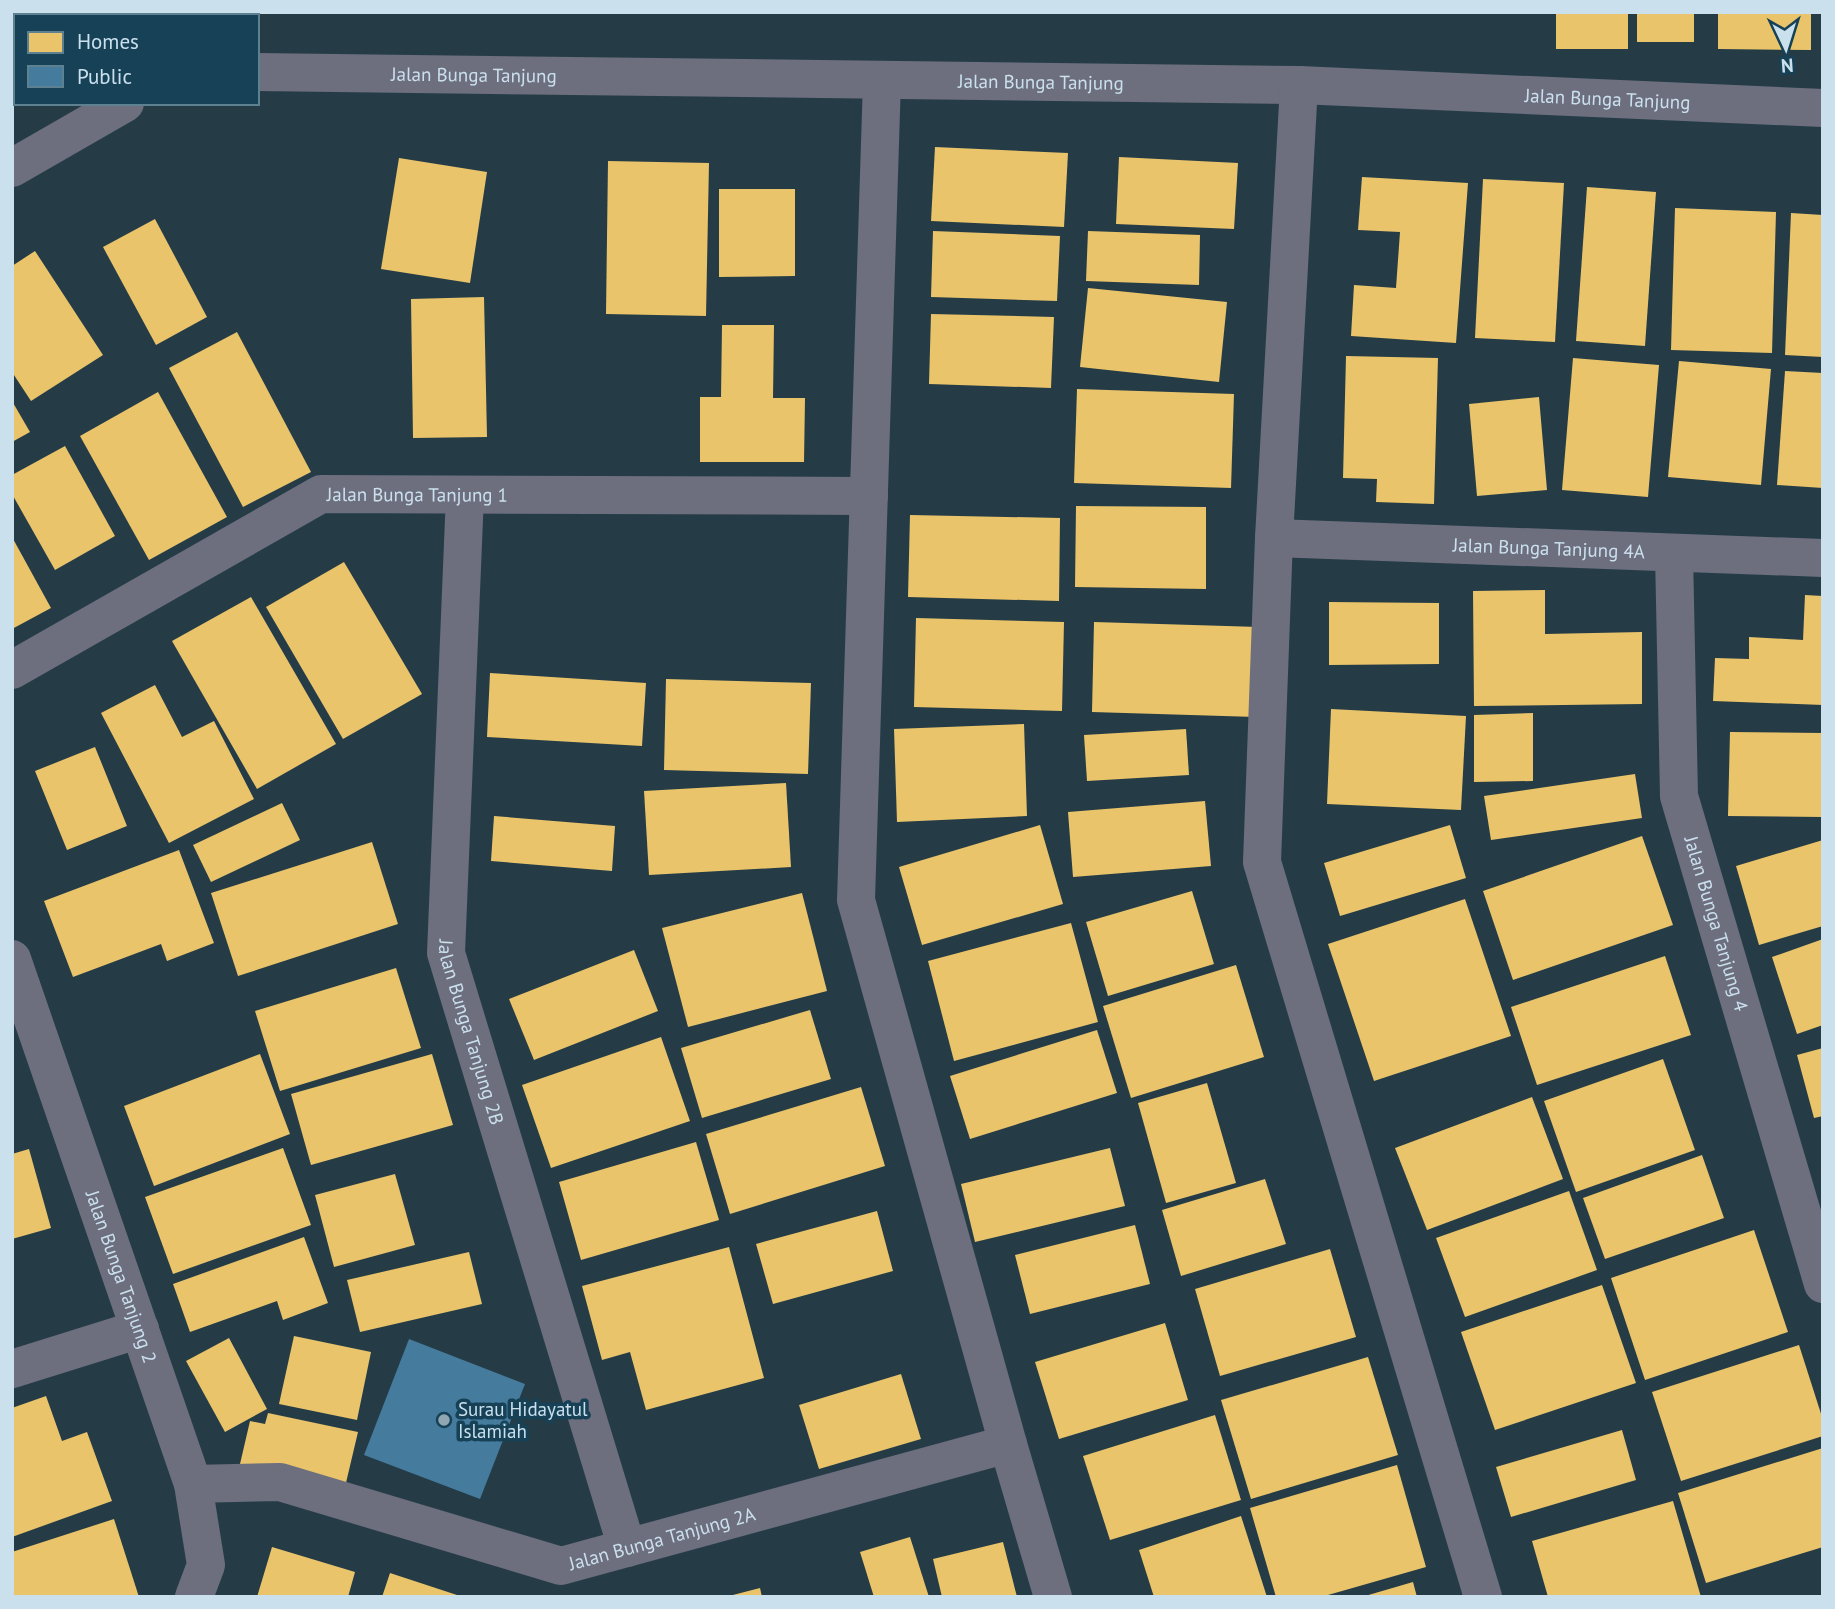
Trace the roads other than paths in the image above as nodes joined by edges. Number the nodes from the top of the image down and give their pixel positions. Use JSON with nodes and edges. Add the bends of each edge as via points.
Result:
{"nodes":[{"id":1,"x":259,"y":72,"type":"edge"},
{"id":2,"x":882,"y":80,"type":"junction"},
{"id":3,"x":1299,"y":85,"type":"junction"},
{"id":4,"x":122,"y":105,"type":"edge"},
{"id":5,"x":1823,"y":108,"type":"edge"},
{"id":6,"x":12,"y":168,"type":"edge"},
{"id":7,"x":465,"y":495,"type":"junction"},
{"id":8,"x":869,"y":496,"type":"junction"},
{"id":9,"x":1274,"y":538,"type":"junction"},
{"id":10,"x":1674,"y":553,"type":"junction"},
{"id":11,"x":1823,"y":558,"type":"edge"},
{"id":12,"x":12,"y":670,"type":"edge"},
{"id":13,"x":12,"y":958,"type":"edge"},
{"id":14,"x":1810,"y":1195,"type":"edge"},
{"id":15,"x":1823,"y":1284,"type":"edge"},
{"id":16,"x":140,"y":1329,"type":"junction"},
{"id":17,"x":12,"y":1369,"type":"edge"},
{"id":18,"x":1008,"y":1444,"type":"junction"},
{"id":19,"x":193,"y":1483,"type":"junction"},
{"id":20,"x":627,"y":1548,"type":"junction"},
{"id":21,"x":194,"y":1597,"type":"edge"},
{"id":22,"x":1053,"y":1597,"type":"edge"},
{"id":23,"x":1483,"y":1597,"type":"edge"}],
"edges":[{"from":1,"to":2,"type":"street","name":"Jalan Bunga Tanjung"},
{"from":2,"to":3,"type":"street","name":"Jalan Bunga Tanjung"},
{"from":2,"to":8,"type":"street"},
{"from":3,"to":5,"type":"street","name":"Jalan Bunga Tanjung"},
{"from":3,"to":9,"type":"street"},
{"from":4,"to":6,"type":"street"},
{"from":7,"to":8,"type":"street","name":"Jalan Bunga Tanjung 1"},
{"from":7,"to":12,"type":"street","name":"Jalan Bunga Tanjung 1","via":[[321,494]]},
{"from":7,"to":20,"type":"street","name":"Jalan Bunga Tanjung 2B","via":[[446,953]]},
{"from":8,"to":18,"type":"street","via":[[856,900]]},
{"from":9,"to":10,"type":"street","name":"Jalan Bunga Tanjung 4A"},
{"from":9,"to":23,"type":"street","via":[[1262,862]]},
{"from":10,"to":11,"type":"street","name":"Jalan Bunga Tanjung 4A"},
{"from":10,"to":14,"type":"street","name":"Jalan Bunga Tanjung 4","via":[[1679,796]]},
{"from":13,"to":16,"type":"street","name":"Jalan Bunga Tanjung 2"},
{"from":14,"to":15,"type":"street","name":"Jalan Bunga Tanjung 4"},
{"from":16,"to":17,"type":"street"},
{"from":16,"to":19,"type":"street","name":"Jalan Bunga Tanjung 2"},
{"from":18,"to":20,"type":"street","name":"Jalan Bunga Tanjung 2A"},
{"from":18,"to":22,"type":"street"},
{"from":19,"to":20,"type":"street","name":"Jalan Bunga Tanjung 2A","via":[[280,1482],[561,1566]]},
{"from":19,"to":21,"type":"street","name":"Jalan Bunga Tanjung 2","via":[[206,1565]]}]}
